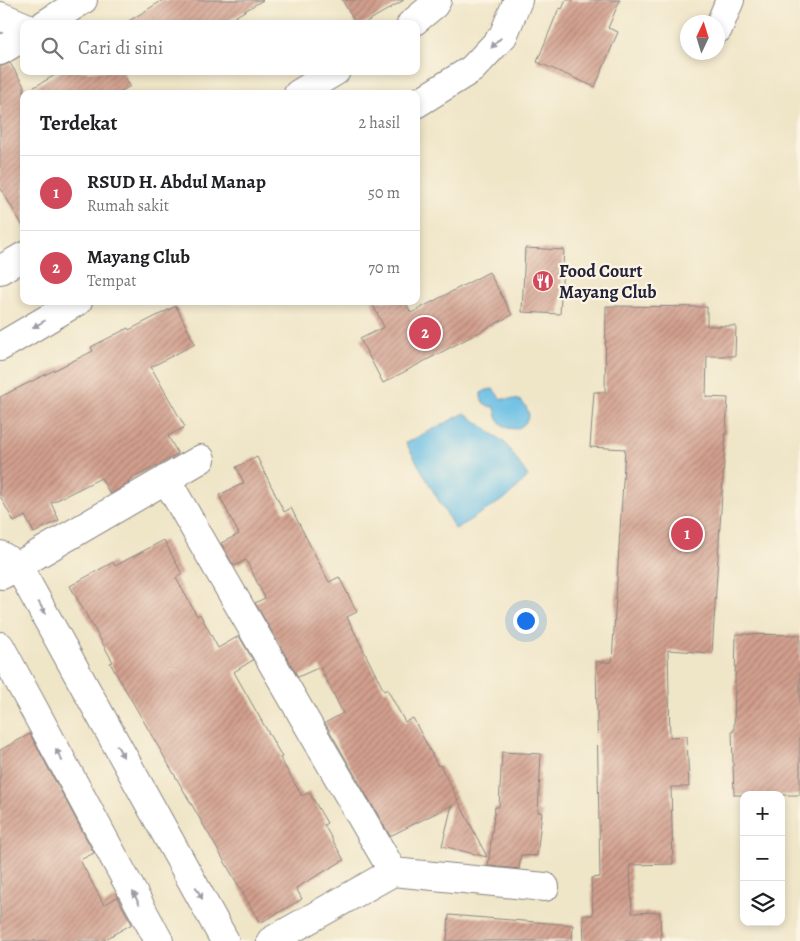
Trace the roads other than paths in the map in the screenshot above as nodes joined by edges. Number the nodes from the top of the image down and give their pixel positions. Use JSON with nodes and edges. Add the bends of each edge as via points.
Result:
{"nodes":[{"id":1,"x":83,"y":0,"type":"edge"},
{"id":2,"x":437,"y":0,"type":"edge"},
{"id":3,"x":518,"y":0,"type":"edge"},
{"id":4,"x":730,"y":0,"type":"edge"},
{"id":5,"x":724,"y":15,"type":"edge"},
{"id":6,"x":0,"y":16,"type":"edge"},
{"id":7,"x":51,"y":20,"type":"edge"},
{"id":8,"x":416,"y":20,"type":"edge"},
{"id":9,"x":20,"y":24,"type":"edge"},
{"id":10,"x":20,"y":39,"type":"edge"},
{"id":11,"x":0,"y":51,"type":"edge"},
{"id":12,"x":329,"y":75,"type":"edge"},
{"id":13,"x":305,"y":90,"type":"edge"},
{"id":14,"x":420,"y":102,"type":"edge"},
{"id":15,"x":20,"y":258,"type":"edge"},
{"id":16,"x":0,"y":270,"type":"edge"},
{"id":17,"x":71,"y":305,"type":"edge"},
{"id":18,"x":0,"y":347,"type":"edge"},
{"id":19,"x":201,"y":458,"type":"dead end"},
{"id":20,"x":166,"y":479,"type":"junction"},
{"id":21,"x":6,"y":566,"type":"edge"},
{"id":22,"x":0,"y":646,"type":"edge"},
{"id":23,"x":393,"y":872,"type":"junction"},
{"id":24,"x":545,"y":888,"type":"dead end"},
{"id":25,"x":159,"y":941,"type":"edge"},
{"id":26,"x":225,"y":941,"type":"edge"},
{"id":27,"x":271,"y":941,"type":"edge"}],
"edges":[{"from":1,"to":7,"type":"street"},
{"from":2,"to":8,"type":"street"},
{"from":3,"to":14,"type":"street","one_way":true,"via":[[503,36],[472,69]]},
{"from":4,"to":5,"type":"street"},
{"from":6,"to":9,"type":"street"},
{"from":10,"to":11,"type":"street"},
{"from":12,"to":13,"type":"street"},
{"from":15,"to":16,"type":"street"},
{"from":17,"to":18,"type":"street","one_way":true},
{"from":19,"to":20,"type":"street"},
{"from":20,"to":21,"type":"street"},
{"from":20,"to":23,"type":"street"},
{"from":21,"to":26,"type":"street","one_way":true},
{"from":25,"to":22,"type":"street","one_way":true},
{"from":23,"to":24,"type":"street"},
{"from":23,"to":27,"type":"street"}]}
